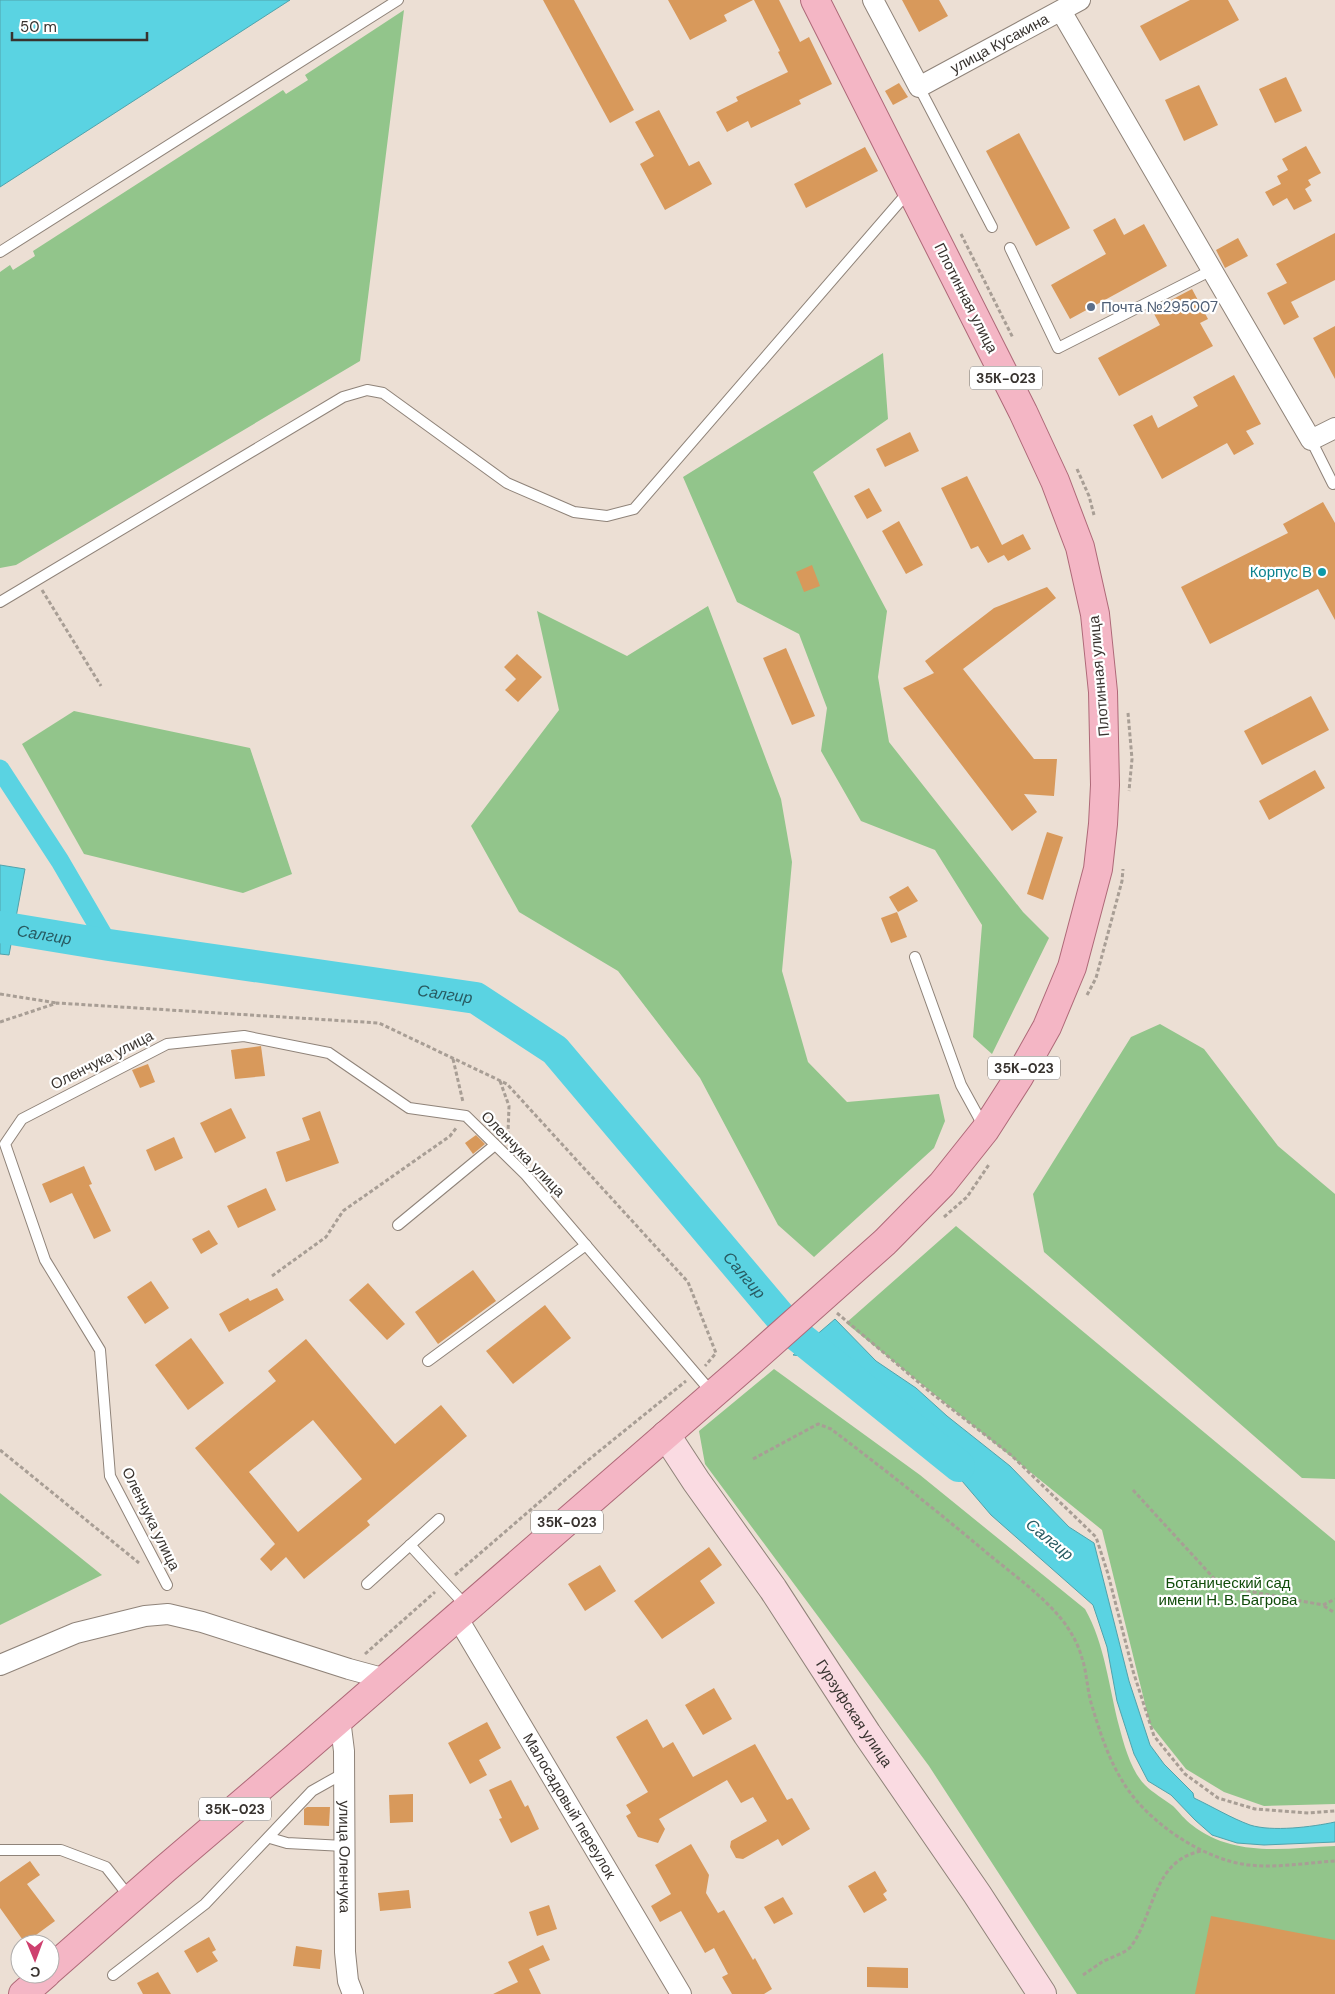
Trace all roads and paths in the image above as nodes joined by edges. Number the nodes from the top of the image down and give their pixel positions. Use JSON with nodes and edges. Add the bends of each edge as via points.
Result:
{"nodes":[{"id":1,"x":398,"y":0,"type":"edge"},
{"id":2,"x":814,"y":0,"type":"edge"},
{"id":3,"x":873,"y":0,"type":"edge"},
{"id":4,"x":1080,"y":0,"type":"edge"},
{"id":5,"x":1059,"y":5,"type":"edge"},
{"id":6,"x":919,"y":87,"type":"junction"},
{"id":7,"x":911,"y":189,"type":"junction"},
{"id":8,"x":992,"y":227,"type":"dead end"},
{"id":9,"x":1010,"y":248,"type":"dead end"},
{"id":10,"x":0,"y":252,"type":"edge"},
{"id":11,"x":1212,"y":270,"type":"junction"},
{"id":12,"x":1335,"y":428,"type":"edge"},
{"id":13,"x":1311,"y":440,"type":"junction"},
{"id":14,"x":1335,"y":483,"type":"edge"},
{"id":15,"x":35,"y":579,"type":"junction"},
{"id":16,"x":0,"y":602,"type":"edge"},
{"id":17,"x":102,"y":686,"type":"dead end"},
{"id":18,"x":915,"y":957,"type":"dead end"},
{"id":19,"x":0,"y":994,"type":"edge"},
{"id":20,"x":57,"y":1003,"type":"dead end"},
{"id":21,"x":453,"y":1058,"type":"dead end"},
{"id":22,"x":500,"y":1080,"type":"dead end"},
{"id":23,"x":466,"y":1116,"type":"junction"},
{"id":24,"x":985,"y":1130,"type":"junction"},
{"id":25,"x":495,"y":1145,"type":"junction"},
{"id":26,"x":398,"y":1225,"type":"dead end"},
{"id":27,"x":586,"y":1245,"type":"junction"},
{"id":28,"x":272,"y":1276,"type":"dead end"},
{"id":29,"x":428,"y":1361,"type":"dead end"},
{"id":30,"x":705,"y":1366,"type":"dead end"},
{"id":31,"x":696,"y":1373,"type":"junction"},
{"id":32,"x":713,"y":1394,"type":"junction"},
{"id":33,"x":666,"y":1435,"type":"junction"},
{"id":34,"x":0,"y":1450,"type":"edge"},
{"id":35,"x":753,"y":1460,"type":"dead end"},
{"id":36,"x":1133,"y":1490,"type":"dead end"},
{"id":37,"x":439,"y":1519,"type":"dead end"},
{"id":38,"x":410,"y":1545,"type":"junction"},
{"id":39,"x":367,"y":1584,"type":"dead end"},
{"id":40,"x":445,"y":1584,"type":"junction"},
{"id":41,"x":167,"y":1585,"type":"joint"},
{"id":42,"x":1335,"y":1599,"type":"edge"},
{"id":43,"x":1323,"y":1605,"type":"junction"},
{"id":44,"x":462,"y":1613,"type":"junction"},
{"id":45,"x":1335,"y":1613,"type":"edge"},
{"id":46,"x":0,"y":1665,"type":"edge"},
{"id":47,"x":349,"y":1669,"type":"junction"},
{"id":48,"x":386,"y":1679,"type":"junction"},
{"id":49,"x":340,"y":1719,"type":"junction"},
{"id":50,"x":344,"y":1772,"type":"junction"},
{"id":51,"x":270,"y":1838,"type":"junction"},
{"id":52,"x":344,"y":1846,"type":"junction"},
{"id":53,"x":0,"y":1850,"type":"edge"},
{"id":54,"x":1202,"y":1851,"type":"junction"},
{"id":55,"x":1335,"y":1861,"type":"edge"},
{"id":56,"x":131,"y":1900,"type":"junction"},
{"id":57,"x":60,"y":1961,"type":"edge"},
{"id":58,"x":113,"y":1975,"type":"dead end"},
{"id":59,"x":1083,"y":1975,"type":"dead end"},
{"id":60,"x":34,"y":1984,"type":"edge"},
{"id":61,"x":23,"y":1994,"type":"edge"},
{"id":62,"x":353,"y":1994,"type":"edge"},
{"id":63,"x":681,"y":1994,"type":"edge"},
{"id":64,"x":1042,"y":1994,"type":"edge"}],
"edges":[{"from":1,"to":10,"type":"lane"},
{"from":2,"to":7,"type":"main road","name":"Плотинная улица","number":"35К-023"},
{"from":3,"to":6,"type":"street"},
{"from":4,"to":5,"type":"street","name":"улица Кусакина"},
{"from":5,"to":6,"type":"street","name":"улица Кусакина"},
{"from":5,"to":11,"type":"street"},
{"from":6,"to":8,"type":"lane"},
{"from":7,"to":15,"type":"lane","via":[[634,508],[607,516],[574,512],[507,483],[383,393],[367,390],[343,397]]},
{"from":7,"to":24,"type":"main road","name":"Плотинная улица","number":"35К-023","via":[[1055,481],[1080,547],[1095,614],[1103,692],[1105,785],[1098,869],[1072,967],[1047,1027]]},
{"from":9,"to":11,"type":"lane","via":[[1058,348]]},
{"from":11,"to":13,"type":"street"},
{"from":12,"to":13,"type":"street"},
{"from":13,"to":14,"type":"lane"},
{"from":15,"to":16,"type":"lane"},
{"from":15,"to":17,"type":"path"},
{"from":18,"to":24,"type":"lane","via":[[961,1085]]},
{"from":19,"to":20,"type":"path"},
{"from":21,"to":23,"type":"path"},
{"from":22,"to":25,"type":"path","via":[[509,1106],[509,1123],[508,1133]]},
{"from":23,"to":25,"type":"lane","name":"Оленчука улица"},
{"from":23,"to":28,"type":"path","via":[[450,1136],[343,1211],[326,1237]]},
{"from":23,"to":41,"type":"lane","name":"Оленчука улица","via":[[409,1108],[329,1053],[244,1036],[167,1044],[22,1119],[5,1144],[45,1260],[100,1350],[110,1476]]},
{"from":24,"to":32,"type":"main road","number":"35К-023","via":[[935,1193],[885,1242]]},
{"from":25,"to":26,"type":"lane"},
{"from":25,"to":27,"type":"lane","name":"Оленчука улица","via":[[526,1175]]},
{"from":27,"to":29,"type":"lane"},
{"from":27,"to":31,"type":"lane","name":"Оленчука улица"},
{"from":30,"to":31,"type":"path"},
{"from":31,"to":32,"type":"lane","name":"Оленчука улица"},
{"from":31,"to":40,"type":"path","via":[[587,1461]]},
{"from":32,"to":33,"type":"main road","number":"35К-023"},
{"from":33,"to":44,"type":"main road","number":"35К-023"},
{"from":33,"to":64,"type":"main road","name":"Гурзуфская улица","via":[[773,1589],[866,1734]]},
{"from":34,"to":41,"type":"path"},
{"from":35,"to":54,"type":"path","via":[[818,1424],[831,1429],[901,1482],[1019,1580],[1058,1615],[1072,1635],[1082,1657],[1091,1703],[1108,1755],[1124,1784],[1152,1817]]},
{"from":36,"to":43,"type":"path","via":[[1221,1586]]},
{"from":37,"to":38,"type":"lane"},
{"from":38,"to":39,"type":"lane"},
{"from":38,"to":40,"type":"lane"},
{"from":40,"to":44,"type":"lane"},
{"from":40,"to":47,"type":"path"},
{"from":42,"to":43,"type":"path"},
{"from":43,"to":45,"type":"path"},
{"from":44,"to":48,"type":"main road","number":"35К-023"},
{"from":44,"to":63,"type":"street","name":"Малосадовый переулок"},
{"from":46,"to":47,"type":"street","via":[[76,1633],[145,1616],[168,1614]]},
{"from":47,"to":48,"type":"street"},
{"from":48,"to":49,"type":"main road","number":"35К-023"},
{"from":49,"to":50,"type":"street","name":"улица Оленчука"},
{"from":49,"to":56,"type":"main road","number":"35К-023"},
{"from":50,"to":51,"type":"lane","via":[[312,1791]]},
{"from":50,"to":52,"type":"street","name":"улица Оленчука"},
{"from":51,"to":52,"type":"lane","via":[[286,1843]]},
{"from":51,"to":58,"type":"lane","via":[[205,1904]]},
{"from":52,"to":62,"type":"street","name":"улица Оленчука","via":[[346,1952],[348,1981]]},
{"from":53,"to":56,"type":"lane","via":[[61,1850],[97,1863],[106,1867]]},
{"from":54,"to":55,"type":"path","via":[[1248,1865]]},
{"from":54,"to":59,"type":"path","via":[[1185,1855],[1160,1880],[1131,1947]]},
{"from":56,"to":57,"type":"main road","number":"35К-023"},
{"from":60,"to":61,"type":"main road"}]}
